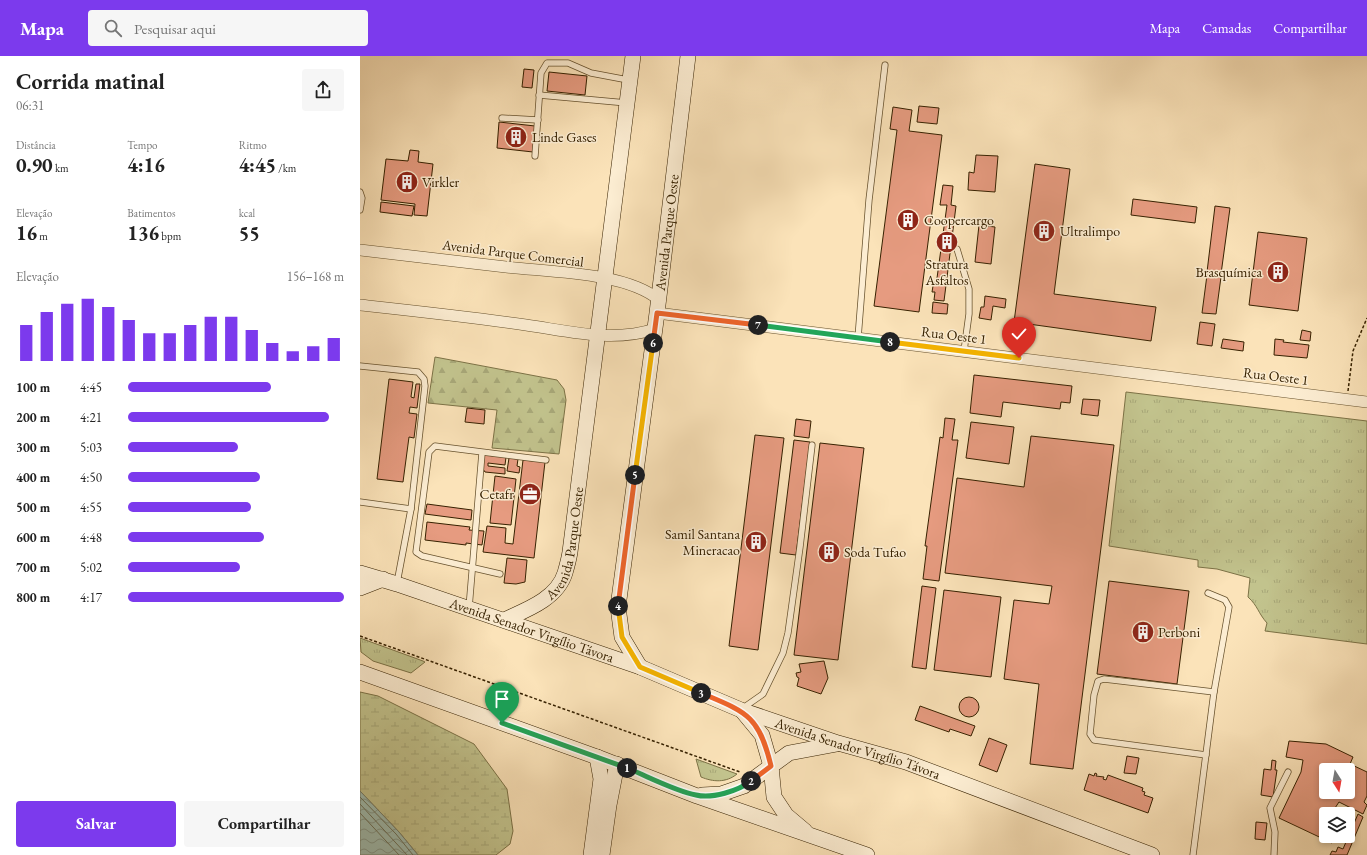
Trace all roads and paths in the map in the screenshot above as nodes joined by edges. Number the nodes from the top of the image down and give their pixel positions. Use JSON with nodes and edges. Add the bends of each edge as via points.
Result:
{"nodes":[{"id":1,"x":633,"y":56,"type":"edge"},
{"id":2,"x":688,"y":56,"type":"edge"},
{"id":3,"x":885,"y":65,"type":"dead end"},
{"id":4,"x":629,"y":80,"type":"junction"},
{"id":5,"x":539,"y":95,"type":"junction"},
{"id":6,"x":627,"y":103,"type":"junction"},
{"id":7,"x":502,"y":118,"type":"dead end"},
{"id":8,"x":538,"y":120,"type":"junction"},
{"id":9,"x":535,"y":156,"type":"dead end"},
{"id":10,"x":360,"y":192,"type":"edge"},
{"id":11,"x":360,"y":210,"type":"edge"},
{"id":12,"x":957,"y":249,"type":"dead end"},
{"id":13,"x":360,"y":250,"type":"edge"},
{"id":14,"x":605,"y":279,"type":"junction"},
{"id":15,"x":360,"y":305,"type":"edge"},
{"id":16,"x":658,"y":306,"type":"junction"},
{"id":17,"x":1367,"y":318,"type":"edge"},
{"id":18,"x":655,"y":329,"type":"junction"},
{"id":19,"x":598,"y":336,"type":"junction"},
{"id":20,"x":858,"y":338,"type":"junction"},
{"id":21,"x":964,"y":351,"type":"junction"},
{"id":22,"x":360,"y":366,"type":"edge"},
{"id":23,"x":1346,"y":400,"type":"junction"},
{"id":24,"x":1367,"y":402,"type":"edge"},
{"id":25,"x":812,"y":445,"type":"dead end"},
{"id":26,"x":482,"y":453,"type":"junction"},
{"id":27,"x":546,"y":460,"type":"dead end"},
{"id":28,"x":360,"y":502,"type":"edge"},
{"id":29,"x":411,"y":509,"type":"junction"},
{"id":30,"x":473,"y":568,"type":"junction"},
{"id":31,"x":360,"y":573,"type":"edge"},
{"id":32,"x":500,"y":574,"type":"dead end"},
{"id":33,"x":390,"y":581,"type":"junction"},
{"id":34,"x":360,"y":588,"type":"edge"},
{"id":35,"x":1208,"y":593,"type":"dead end"},
{"id":36,"x":469,"y":608,"type":"junction"},
{"id":37,"x":504,"y":620,"type":"junction"},
{"id":38,"x":360,"y":636,"type":"edge"},
{"id":39,"x":640,"y":667,"type":"junction"},
{"id":40,"x":360,"y":672,"type":"edge"},
{"id":41,"x":1214,"y":692,"type":"junction"},
{"id":42,"x":741,"y":710,"type":"junction"},
{"id":43,"x":838,"y":744,"type":"junction"},
{"id":44,"x":1206,"y":755,"type":"junction"},
{"id":45,"x":597,"y":757,"type":"junction"},
{"id":46,"x":617,"y":764,"type":"junction"},
{"id":47,"x":771,"y":766,"type":"junction"},
{"id":48,"x":740,"y":772,"type":"dead end"},
{"id":49,"x":1288,"y":772,"type":"dead end"},
{"id":50,"x":697,"y":796,"type":"junction"},
{"id":51,"x":813,"y":838,"type":"junction"},
{"id":52,"x":591,"y":855,"type":"edge"},
{"id":53,"x":602,"y":855,"type":"edge"},
{"id":54,"x":867,"y":855,"type":"edge"},
{"id":55,"x":1152,"y":855,"type":"edge"},
{"id":56,"x":1193,"y":855,"type":"edge"},
{"id":57,"x":1274,"y":855,"type":"edge"}],
"edges":[{"from":1,"to":4,"type":"street","name":"Avenida Parque Oeste"},
{"from":2,"to":16,"type":"street","name":"Avenida Parque Oeste"},
{"from":3,"to":20,"type":"lane","via":[[869,200]]},
{"from":4,"to":5,"type":"lane","via":[[591,73],[568,63],[547,62],[541,73]]},
{"from":4,"to":6,"type":"street","name":"Avenida Parque Oeste"},
{"from":5,"to":6,"type":"lane"},
{"from":5,"to":8,"type":"lane"},
{"from":6,"to":14,"type":"street","name":"Avenida Parque Oeste"},
{"from":7,"to":8,"type":"lane"},
{"from":8,"to":9,"type":"lane"},
{"from":10,"to":11,"type":"lane"},
{"from":12,"to":21,"type":"lane","via":[[969,288],[969,314]]},
{"from":13,"to":14,"type":"street","name":"Avenida Parque Comercial"},
{"from":14,"to":16,"type":"street","name":"Avenida Parque Comercial","via":[[640,288]]},
{"from":14,"to":19,"type":"street","name":"Avenida Parque Oeste"},
{"from":15,"to":19,"type":"street"},
{"from":16,"to":18,"type":"street","name":"Avenida Parque Oeste"},
{"from":16,"to":20,"type":"street","name":"Rua Oeste 1"},
{"from":17,"to":23,"type":"path","via":[[1353,351]]},
{"from":18,"to":19,"type":"street","via":[[630,335]]},
{"from":18,"to":39,"type":"street","name":"Avenida Parque Oeste","via":[[618,607],[622,637]]},
{"from":19,"to":37,"type":"street","name":"Avenida Parque Oeste","via":[[565,575],[546,599]]},
{"from":20,"to":21,"type":"street","name":"Rua Oeste 1"},
{"from":21,"to":23,"type":"street","name":"Rua Oeste 1"},
{"from":22,"to":29,"type":"lane","via":[[418,372],[424,379],[426,386]]},
{"from":23,"to":24,"type":"street","name":"Rua Oeste 1"},
{"from":25,"to":42,"type":"lane","via":[[800,547],[783,653],[763,694]]},
{"from":26,"to":27,"type":"lane"},
{"from":26,"to":30,"type":"lane"},
{"from":26,"to":30,"type":"lane","via":[[435,446],[429,452],[416,548],[416,552],[422,556]]},
{"from":28,"to":29,"type":"lane"},
{"from":29,"to":33,"type":"lane"},
{"from":30,"to":32,"type":"lane"},
{"from":30,"to":36,"type":"lane"},
{"from":31,"to":33,"type":"street","name":"Avenida Senador Virgílio Távora"},
{"from":33,"to":34,"type":"street"},
{"from":33,"to":36,"type":"street","name":"Avenida Senador Virgílio Távora"},
{"from":35,"to":41,"type":"lane","via":[[1225,600],[1229,607]]},
{"from":36,"to":37,"type":"street","name":"Avenida Senador Virgílio Távora"},
{"from":37,"to":39,"type":"street","name":"Avenida Senador Virgílio Távora"},
{"from":38,"to":48,"type":"path"},
{"from":39,"to":42,"type":"street","name":"Avenida Senador Virgílio Távora"},
{"from":40,"to":45,"type":"street"},
{"from":41,"to":44,"type":"lane"},
{"from":41,"to":44,"type":"lane","via":[[1104,679],[1098,681],[1094,695],[1090,734],[1094,740]]},
{"from":42,"to":43,"type":"street","name":"Avenida Senador Virgílio Távora"},
{"from":42,"to":47,"type":"street","via":[[762,735]]},
{"from":43,"to":47,"type":"street","via":[[789,753]]},
{"from":43,"to":55,"type":"street","name":"Avenida Senador Virgílio Távora","via":[[906,762]]},
{"from":44,"to":56,"type":"lane"},
{"from":45,"to":46,"type":"street"},
{"from":45,"to":52,"type":"street","via":[[601,779]]},
{"from":46,"to":50,"type":"street"},
{"from":46,"to":53,"type":"street"},
{"from":47,"to":50,"type":"street","via":[[744,786],[721,794]]},
{"from":47,"to":51,"type":"street","via":[[774,797],[777,803],[786,815]]},
{"from":49,"to":57,"type":"lane","via":[[1270,808],[1275,832]]},
{"from":50,"to":51,"type":"street"},
{"from":51,"to":54,"type":"street"}]}
